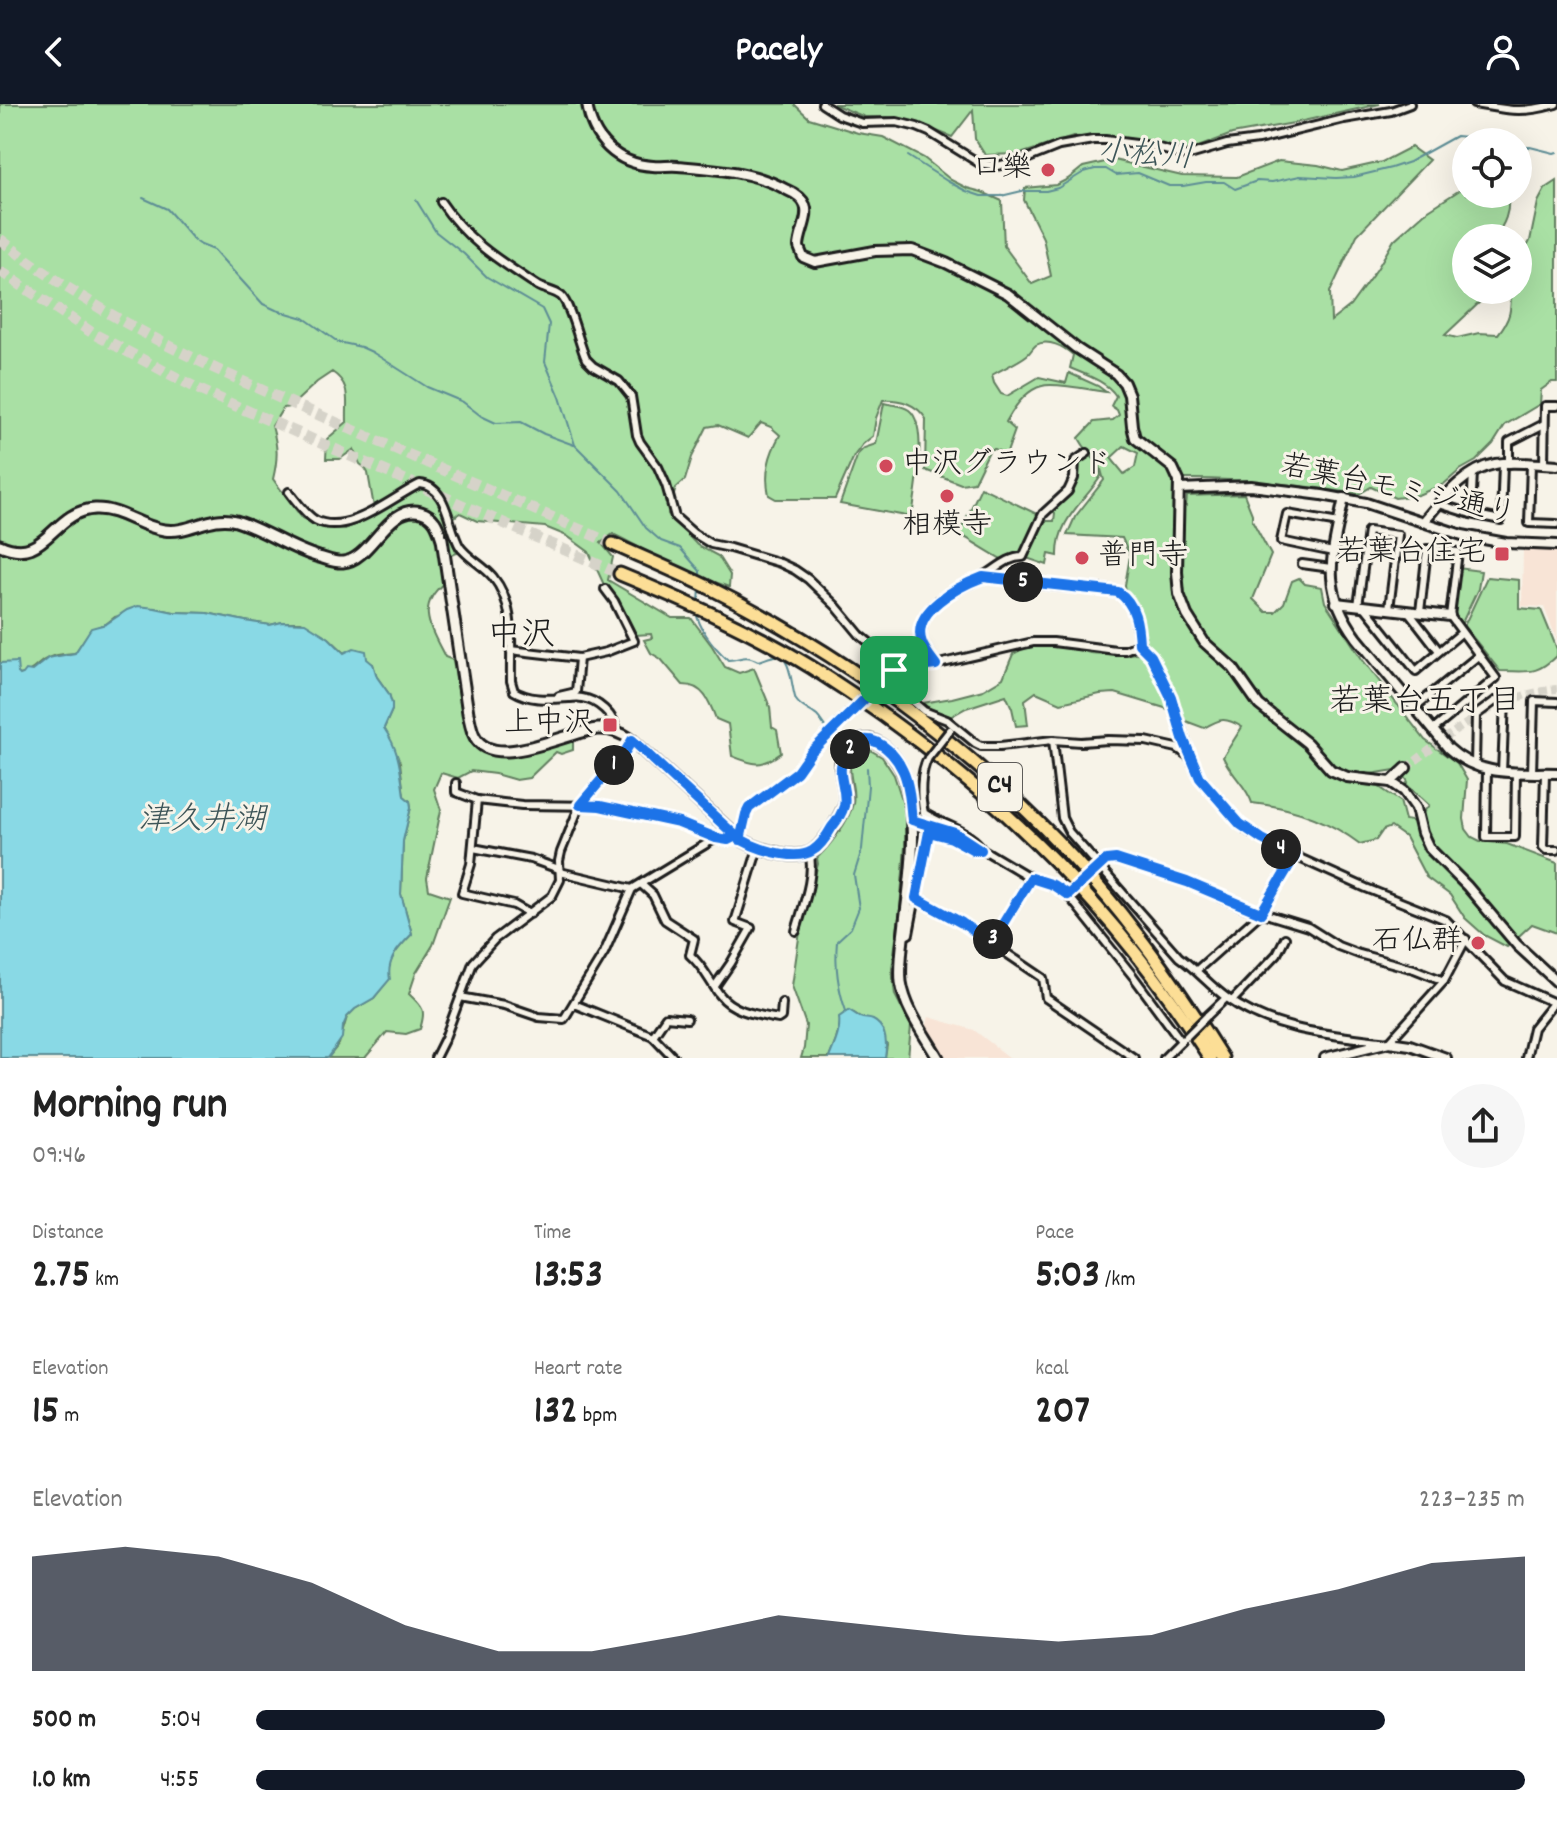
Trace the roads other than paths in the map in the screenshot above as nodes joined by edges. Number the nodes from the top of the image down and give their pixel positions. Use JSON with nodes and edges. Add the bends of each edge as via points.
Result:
{"nodes":[{"id":1,"x":587,"y":104,"type":"edge"},
{"id":2,"x":822,"y":104,"type":"edge"},
{"id":3,"x":1410,"y":104,"type":"edge"},
{"id":4,"x":1474,"y":104,"type":"edge"},
{"id":5,"x":1556,"y":104,"type":"edge"},
{"id":6,"x":441,"y":202,"type":"dead end"},
{"id":7,"x":1557,"y":406,"type":"edge"},
{"id":8,"x":1544,"y":424,"type":"junction"},
{"id":9,"x":1087,"y":453,"type":"dead end"},
{"id":10,"x":1506,"y":464,"type":"junction"},
{"id":11,"x":1531,"y":464,"type":"junction"},
{"id":12,"x":1544,"y":464,"type":"junction"},
{"id":13,"x":1557,"y":465,"type":"edge"},
{"id":14,"x":1473,"y":472,"type":"junction"},
{"id":15,"x":1180,"y":489,"type":"junction"},
{"id":16,"x":289,"y":492,"type":"dead end"},
{"id":17,"x":1344,"y":498,"type":"junction"},
{"id":18,"x":1439,"y":504,"type":"junction"},
{"id":19,"x":1471,"y":514,"type":"junction"},
{"id":20,"x":1423,"y":522,"type":"junction"},
{"id":21,"x":1339,"y":523,"type":"junction"},
{"id":22,"x":1557,"y":524,"type":"edge"},
{"id":23,"x":613,"y":544,"type":"tunnel mouth"},
{"id":24,"x":0,"y":545,"type":"edge"},
{"id":25,"x":1557,"y":545,"type":"edge"},
{"id":26,"x":1333,"y":552,"type":"junction"},
{"id":27,"x":1302,"y":564,"type":"dead end"},
{"id":28,"x":1331,"y":568,"type":"junction"},
{"id":29,"x":620,"y":574,"type":"tunnel mouth"},
{"id":30,"x":983,"y":577,"type":"junction"},
{"id":31,"x":605,"y":589,"type":"dead end"},
{"id":32,"x":1336,"y":603,"type":"junction"},
{"id":33,"x":616,"y":605,"type":"junction"},
{"id":34,"x":1361,"y":606,"type":"junction"},
{"id":35,"x":606,"y":609,"type":"dead end"},
{"id":36,"x":1389,"y":609,"type":"junction"},
{"id":37,"x":1408,"y":611,"type":"junction"},
{"id":38,"x":1420,"y":612,"type":"junction"},
{"id":39,"x":1450,"y":616,"type":"junction"},
{"id":40,"x":1461,"y":633,"type":"junction"},
{"id":41,"x":1139,"y":644,"type":"junction"},
{"id":42,"x":510,"y":650,"type":"junction"},
{"id":43,"x":1439,"y":651,"type":"junction"},
{"id":44,"x":1478,"y":656,"type":"junction"},
{"id":45,"x":579,"y":658,"type":"junction"},
{"id":46,"x":936,"y":665,"type":"junction"},
{"id":47,"x":894,"y":670,"type":"junction"},
{"id":48,"x":556,"y":699,"type":"junction"},
{"id":49,"x":1557,"y":702,"type":"edge"},
{"id":50,"x":1414,"y":708,"type":"junction"},
{"id":51,"x":952,"y":728,"type":"junction"},
{"id":52,"x":1433,"y":730,"type":"junction"},
{"id":53,"x":616,"y":731,"type":"junction"},
{"id":54,"x":632,"y":740,"type":"junction"},
{"id":55,"x":1053,"y":740,"type":"junction"},
{"id":56,"x":1190,"y":757,"type":"junction"},
{"id":57,"x":1474,"y":767,"type":"junction"},
{"id":58,"x":1406,"y":768,"type":"tunnel mouth"},
{"id":59,"x":1487,"y":770,"type":"junction"},
{"id":60,"x":1502,"y":772,"type":"junction"},
{"id":61,"x":1516,"y":772,"type":"junction"},
{"id":62,"x":1532,"y":773,"type":"junction"},
{"id":63,"x":1545,"y":773,"type":"junction"},
{"id":64,"x":1557,"y":773,"type":"edge"},
{"id":65,"x":1391,"y":782,"type":"junction"},
{"id":66,"x":456,"y":783,"type":"dead end"},
{"id":67,"x":477,"y":800,"type":"junction"},
{"id":68,"x":580,"y":805,"type":"junction"},
{"id":69,"x":912,"y":820,"type":"junction"},
{"id":70,"x":716,"y":838,"type":"junction"},
{"id":71,"x":738,"y":838,"type":"junction"},
{"id":72,"x":473,"y":848,"type":"junction"},
{"id":73,"x":758,"y":848,"type":"junction"},
{"id":74,"x":981,"y":850,"type":"junction"},
{"id":75,"x":1557,"y":850,"type":"edge"},
{"id":76,"x":809,"y":852,"type":"junction"},
{"id":77,"x":1295,"y":856,"type":"junction"},
{"id":78,"x":1097,"y":868,"type":"junction"},
{"id":79,"x":560,"y":870,"type":"junction"},
{"id":80,"x":1031,"y":878,"type":"junction"},
{"id":81,"x":642,"y":885,"type":"junction"},
{"id":82,"x":632,"y":889,"type":"junction"},
{"id":83,"x":1070,"y":894,"type":"junction"},
{"id":84,"x":916,"y":898,"type":"junction"},
{"id":85,"x":1261,"y":913,"type":"junction"},
{"id":86,"x":530,"y":914,"type":"junction"},
{"id":87,"x":796,"y":931,"type":"dead end"},
{"id":88,"x":903,"y":937,"type":"junction"},
{"id":89,"x":1285,"y":938,"type":"dead end"},
{"id":90,"x":1466,"y":939,"type":"junction"},
{"id":91,"x":991,"y":943,"type":"junction"},
{"id":92,"x":1197,"y":970,"type":"junction"},
{"id":93,"x":1444,"y":981,"type":"junction"},
{"id":94,"x":1557,"y":982,"type":"edge"},
{"id":95,"x":715,"y":986,"type":"junction"},
{"id":96,"x":460,"y":997,"type":"junction"},
{"id":97,"x":1229,"y":999,"type":"junction"},
{"id":98,"x":782,"y":1003,"type":"dead end"},
{"id":99,"x":574,"y":1004,"type":"junction"},
{"id":100,"x":1555,"y":1004,"type":"edge"},
{"id":101,"x":687,"y":1019,"type":"dead end"},
{"id":102,"x":653,"y":1036,"type":"junction"},
{"id":103,"x":1183,"y":1039,"type":"junction"},
{"id":104,"x":1389,"y":1042,"type":"junction"},
{"id":105,"x":435,"y":1058,"type":"edge"},
{"id":106,"x":674,"y":1058,"type":"edge"},
{"id":107,"x":938,"y":1058,"type":"edge"},
{"id":108,"x":1134,"y":1058,"type":"edge"},
{"id":109,"x":1164,"y":1058,"type":"edge"},
{"id":110,"x":1210,"y":1058,"type":"edge"},
{"id":111,"x":1222,"y":1058,"type":"edge"},
{"id":112,"x":1325,"y":1058,"type":"edge"},
{"id":113,"x":1446,"y":1058,"type":"edge"},
{"id":114,"x":1526,"y":1058,"type":"edge"}],
"edges":[{"from":1,"to":15,"type":"street","via":[[598,138],[626,159],[762,178],[799,197],[806,210],[799,247],[807,259],[912,250],[1008,294],[1120,378],[1129,395],[1135,438],[1173,468]]},
{"from":2,"to":3,"type":"street","via":[[862,123],[917,127],[979,163],[997,166],[1093,140],[1152,146],[1186,156]]},
{"from":4,"to":5,"type":"street","via":[[1516,112]]},
{"from":6,"to":47,"type":"street","via":[[471,239],[561,296],[586,359],[631,396],[637,435],[658,467],[675,517],[711,544],[800,573],[878,647]]},
{"from":7,"to":8,"type":"street","via":[[1545,406]]},
{"from":8,"to":10,"type":"street","via":[[1509,442]]},
{"from":8,"to":12,"type":"street"},
{"from":9,"to":30,"type":"street","via":[[1075,461],[1068,491],[1043,514],[1023,557],[1012,558]]},
{"from":10,"to":11,"type":"street"},
{"from":10,"to":14,"type":"street"},
{"from":10,"to":19,"type":"street","via":[[1501,520]]},
{"from":11,"to":12,"type":"street"},
{"from":11,"to":22,"type":"street","via":[[1529,523]]},
{"from":12,"to":13,"type":"street"},
{"from":14,"to":18,"type":"street"},
{"from":14,"to":19,"type":"street"},
{"from":15,"to":17,"type":"street","name":"若葉台モミジ通り","via":[[1251,486]]},
{"from":15,"to":65,"type":"street","via":[[1179,594],[1204,642],[1233,668],[1259,705],[1331,770]]},
{"from":16,"to":42,"type":"street","via":[[314,519],[337,525],[381,508],[416,485],[430,486],[442,501],[460,547],[493,578],[506,599]]},
{"from":17,"to":20,"type":"street","name":"若葉台モミジ通り"},
{"from":17,"to":21,"type":"street"},
{"from":18,"to":19,"type":"street"},
{"from":18,"to":20,"type":"street"},
{"from":20,"to":25,"type":"street","name":"若葉台モミジ通り","via":[[1484,540]]},
{"from":21,"to":26,"type":"street"},
{"from":21,"to":26,"type":"street","via":[[1287,514],[1281,541]]},
{"from":23,"to":111,"type":"highway","number":"C4","via":[[712,589],[816,648],[961,752],[1112,904]]},
{"from":24,"to":53,"type":"main road","via":[[31,549],[66,518],[98,509],[166,531],[228,520],[300,551],[343,562],[354,559],[401,514],[422,512],[435,521],[442,539],[476,739],[486,748],[505,752],[595,729]]},
{"from":26,"to":28,"type":"street"},
{"from":27,"to":28,"type":"street"},
{"from":28,"to":32,"type":"street"},
{"from":29,"to":110,"type":"highway","number":"C4","via":[[710,613],[809,667],[910,735],[989,798],[1069,875],[1126,940]]},
{"from":30,"to":41,"type":"street","via":[[1118,592],[1133,609]]},
{"from":30,"to":46,"type":"street","via":[[936,602],[925,616],[921,642]]},
{"from":31,"to":33,"type":"street"},
{"from":32,"to":34,"type":"street"},
{"from":32,"to":50,"type":"street"},
{"from":33,"to":35,"type":"street"},
{"from":33,"to":45,"type":"street","via":[[634,641]]},
{"from":34,"to":36,"type":"street"},
{"from":34,"to":36,"type":"street","via":[[1368,531],[1398,535]]},
{"from":34,"to":43,"type":"street","via":[[1416,671]]},
{"from":36,"to":37,"type":"street"},
{"from":37,"to":38,"type":"street"},
{"from":37,"to":43,"type":"street"},
{"from":38,"to":39,"type":"street"},
{"from":38,"to":39,"type":"street","via":[[1427,549],[1443,550],[1458,552]]},
{"from":39,"to":40,"type":"street"},
{"from":40,"to":43,"type":"street"},
{"from":40,"to":44,"type":"street"},
{"from":41,"to":46,"type":"street","via":[[1116,650],[1033,642]]},
{"from":41,"to":56,"type":"street","via":[[1151,656],[1171,697]]},
{"from":42,"to":45,"type":"street"},
{"from":42,"to":48,"type":"street","via":[[514,691]]},
{"from":44,"to":50,"type":"street"},
{"from":44,"to":52,"type":"street","via":[[1496,678]]},
{"from":45,"to":48,"type":"street","via":[[576,692]]},
{"from":46,"to":47,"type":"street"},
{"from":47,"to":51,"type":"street","via":[[910,699]]},
{"from":47,"to":71,"type":"street","bridge":true,"via":[[797,772],[749,808]]},
{"from":48,"to":53,"type":"street","via":[[582,698],[599,706],[610,714]]},
{"from":49,"to":62,"type":"street","via":[[1534,701]]},
{"from":50,"to":52,"type":"street"},
{"from":51,"to":55,"type":"street","via":[[981,746]]},
{"from":51,"to":74,"type":"street","bridge":true,"via":[[923,769],[924,813],[970,837]]},
{"from":52,"to":57,"type":"street"},
{"from":53,"to":54,"type":"main road"},
{"from":54,"to":68,"type":"street"},
{"from":54,"to":71,"type":"main road"},
{"from":55,"to":56,"type":"street","via":[[1156,743]]},
{"from":55,"to":78,"type":"street","via":[[1065,826]]},
{"from":56,"to":77,"type":"street","via":[[1200,778],[1240,824]]},
{"from":57,"to":59,"type":"street"},
{"from":57,"to":60,"type":"street","via":[[1476,715],[1495,701],[1505,701]]},
{"from":58,"to":65,"type":"street"},
{"from":59,"to":60,"type":"street"},
{"from":59,"to":61,"type":"street","via":[[1486,837],[1515,837]]},
{"from":60,"to":61,"type":"street"},
{"from":61,"to":62,"type":"street"},
{"from":62,"to":63,"type":"street"},
{"from":63,"to":64,"type":"street"},
{"from":63,"to":75,"type":"street","via":[[1543,847]]},
{"from":65,"to":94,"type":"street","via":[[1413,802],[1429,848]]},
{"from":66,"to":67,"type":"street","via":[[456,792]]},
{"from":67,"to":68,"type":"street"},
{"from":67,"to":72,"type":"street"},
{"from":68,"to":70,"type":"street","via":[[679,823]]},
{"from":68,"to":79,"type":"street","via":[[561,852]]},
{"from":69,"to":74,"type":"street","via":[[955,833]]},
{"from":69,"to":76,"type":"main road","via":[[899,763],[880,744],[861,740],[840,766],[845,797],[841,813]]},
{"from":69,"to":88,"type":"main road"},
{"from":70,"to":71,"type":"street"},
{"from":70,"to":81,"type":"street"},
{"from":71,"to":73,"type":"main road"},
{"from":72,"to":79,"type":"street"},
{"from":72,"to":86,"type":"street","via":[[462,893]]},
{"from":73,"to":76,"type":"main road","via":[[796,855]]},
{"from":73,"to":95,"type":"street","via":[[735,922],[751,928]]},
{"from":74,"to":80,"type":"street"},
{"from":74,"to":84,"type":"street","via":[[929,832]]},
{"from":76,"to":87,"type":"street","via":[[810,878]]},
{"from":77,"to":85,"type":"street"},
{"from":77,"to":90,"type":"street","via":[[1438,916]]},
{"from":78,"to":83,"type":"street","bridge":true},
{"from":78,"to":85,"type":"street","via":[[1116,859]]},
{"from":78,"to":92,"type":"street"},
{"from":79,"to":82,"type":"street"},
{"from":79,"to":86,"type":"street","via":[[552,896]]},
{"from":80,"to":83,"type":"street"},
{"from":80,"to":91,"type":"street"},
{"from":81,"to":82,"type":"street"},
{"from":81,"to":95,"type":"street","via":[[665,920],[694,939],[690,955]]},
{"from":82,"to":99,"type":"street"},
{"from":83,"to":103,"type":"street"},
{"from":84,"to":88,"type":"street","via":[[909,934]]},
{"from":84,"to":91,"type":"street"},
{"from":85,"to":92,"type":"street"},
{"from":85,"to":93,"type":"street","via":[[1308,927],[1359,954]]},
{"from":86,"to":96,"type":"street","via":[[477,958]]},
{"from":88,"to":107,"type":"main road","via":[[904,995]]},
{"from":89,"to":97,"type":"street","via":[[1277,954]]},
{"from":90,"to":93,"type":"street"},
{"from":90,"to":100,"type":"street","via":[[1505,981]]},
{"from":91,"to":108,"type":"street","via":[[1043,978],[1046,998]]},
{"from":92,"to":97,"type":"street"},
{"from":93,"to":104,"type":"street"},
{"from":95,"to":98,"type":"street","via":[[739,1010],[780,1019]]},
{"from":96,"to":99,"type":"street","via":[[548,1019],[564,1019]]},
{"from":96,"to":105,"type":"street"},
{"from":97,"to":103,"type":"street","bridge":true},
{"from":97,"to":104,"type":"street","via":[[1270,1022]]},
{"from":99,"to":102,"type":"street"},
{"from":100,"to":114,"type":"street","via":[[1533,1028]]},
{"from":101,"to":102,"type":"street","via":[[666,1017]]},
{"from":102,"to":106,"type":"street"},
{"from":103,"to":109,"type":"street"},
{"from":104,"to":112,"type":"street"},
{"from":104,"to":113,"type":"street"}]}
